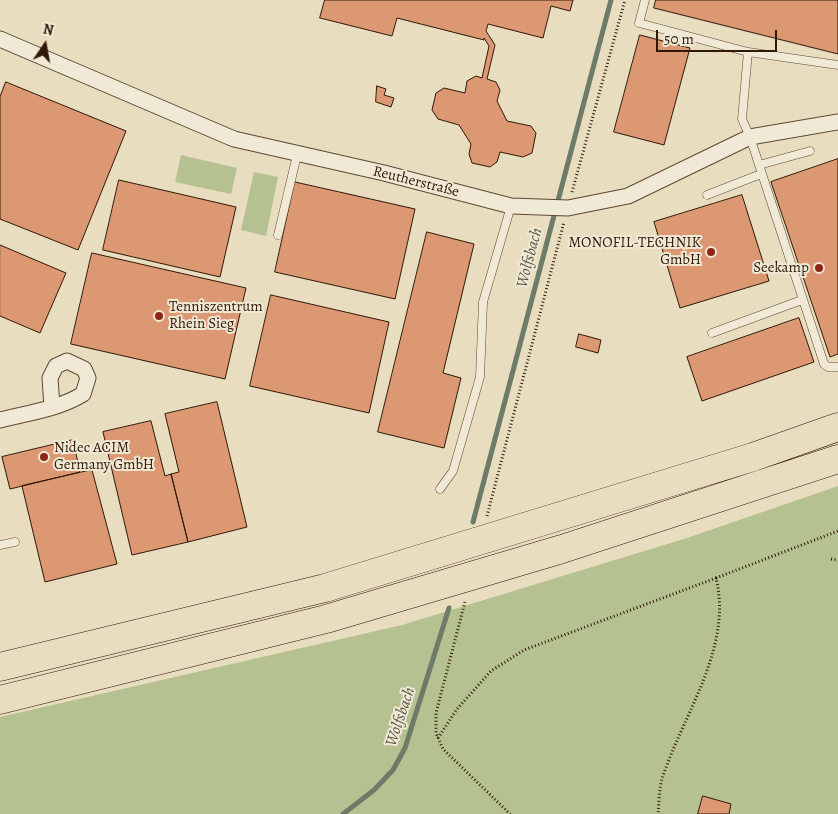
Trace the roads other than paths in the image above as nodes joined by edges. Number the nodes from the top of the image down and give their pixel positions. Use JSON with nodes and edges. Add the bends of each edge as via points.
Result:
{"nodes":[{"id":1,"x":645,"y":0,"type":"edge"},
{"id":2,"x":0,"y":39,"type":"edge"},
{"id":3,"x":748,"y":52,"type":"junction"},
{"id":4,"x":838,"y":65,"type":"edge"},
{"id":5,"x":838,"y":122,"type":"edge"},
{"id":6,"x":750,"y":137,"type":"junction"},
{"id":7,"x":810,"y":151,"type":"dead end"},
{"id":8,"x":297,"y":154,"type":"junction"},
{"id":9,"x":759,"y":165,"type":"junction"},
{"id":10,"x":761,"y":174,"type":"junction"},
{"id":11,"x":707,"y":195,"type":"dead end"},
{"id":12,"x":511,"y":206,"type":"junction"},
{"id":13,"x":278,"y":235,"type":"dead end"},
{"id":14,"x":802,"y":300,"type":"junction"},
{"id":15,"x":712,"y":333,"type":"dead end"},
{"id":16,"x":838,"y":367,"type":"edge"},
{"id":17,"x":52,"y":407,"type":"dead end"},
{"id":18,"x":0,"y":420,"type":"edge"},
{"id":19,"x":838,"y":427,"type":"edge"},
{"id":20,"x":838,"y":459,"type":"edge"},
{"id":21,"x":440,"y":489,"type":"dead end"},
{"id":22,"x":16,"y":542,"type":"dead end"},
{"id":23,"x":0,"y":545,"type":"edge"},
{"id":24,"x":0,"y":667,"type":"edge"},
{"id":25,"x":0,"y":700,"type":"edge"}],
"edges":[{"from":1,"to":3,"type":"lane","via":[[639,22]]},
{"from":2,"to":8,"type":"street","name":"Reutherstraße","via":[[234,139]]},
{"from":3,"to":4,"type":"lane"},
{"from":3,"to":6,"type":"lane","via":[[742,120]]},
{"from":5,"to":6,"type":"street","name":"Reutherstraße"},
{"from":6,"to":9,"type":"lane"},
{"from":6,"to":12,"type":"street","name":"Reutherstraße","via":[[628,196],[568,208]]},
{"from":7,"to":9,"type":"lane"},
{"from":8,"to":12,"type":"street","name":"Reutherstraße"},
{"from":8,"to":13,"type":"lane"},
{"from":9,"to":10,"type":"lane"},
{"from":10,"to":11,"type":"lane"},
{"from":10,"to":14,"type":"lane"},
{"from":12,"to":21,"type":"lane","via":[[483,302],[480,376],[453,470]]},
{"from":14,"to":15,"type":"lane"},
{"from":14,"to":16,"type":"lane","via":[[824,364],[828,368]]},
{"from":17,"to":18,"type":"street"},
{"from":19,"to":24,"type":"highway","via":[[743,460],[325,588]]},
{"from":20,"to":25,"type":"highway","via":[[562,549],[326,619]]},
{"from":22,"to":23,"type":"lane"}]}
